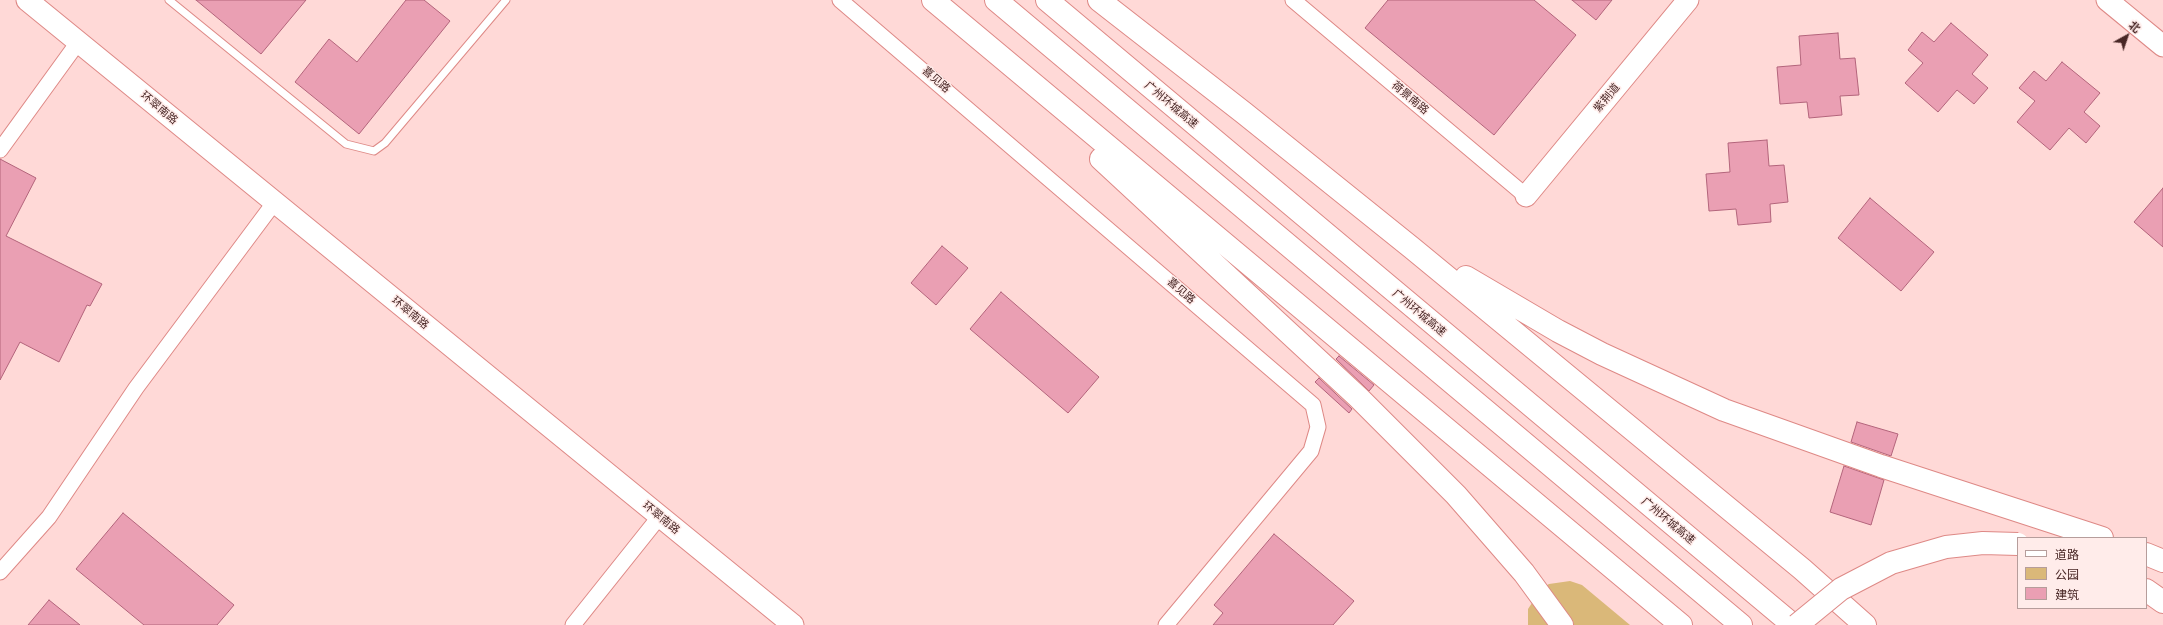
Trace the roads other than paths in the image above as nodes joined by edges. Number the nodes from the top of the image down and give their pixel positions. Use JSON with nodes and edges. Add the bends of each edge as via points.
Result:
{"nodes":[{"id":1,"x":27,"y":0,"type":"edge"},
{"id":2,"x":169,"y":0,"type":"edge"},
{"id":3,"x":506,"y":0,"type":"edge"},
{"id":4,"x":840,"y":0,"type":"edge"},
{"id":5,"x":928,"y":0,"type":"edge"},
{"id":6,"x":933,"y":0,"type":"edge"},
{"id":7,"x":996,"y":0,"type":"edge"},
{"id":8,"x":1047,"y":0,"type":"edge"},
{"id":9,"x":1099,"y":0,"type":"edge"},
{"id":10,"x":1293,"y":0,"type":"edge"},
{"id":11,"x":1688,"y":0,"type":"edge"},
{"id":12,"x":2107,"y":0,"type":"edge"},
{"id":13,"x":79,"y":41,"type":"junction"},
{"id":14,"x":2163,"y":46,"type":"edge"},
{"id":15,"x":0,"y":150,"type":"edge"},
{"id":16,"x":1526,"y":196,"type":"joint"},
{"id":17,"x":1351,"y":198,"type":"junction"},
{"id":18,"x":274,"y":203,"type":"junction"},
{"id":19,"x":660,"y":516,"type":"junction"},
{"id":20,"x":2099,"y":537,"type":"edge"},
{"id":21,"x":2017,"y":544,"type":"edge"},
{"id":22,"x":2147,"y":554,"type":"edge"},
{"id":23,"x":2163,"y":560,"type":"edge"},
{"id":24,"x":0,"y":572,"type":"edge"},
{"id":25,"x":2147,"y":591,"type":"edge"},
{"id":26,"x":2163,"y":602,"type":"edge"},
{"id":27,"x":573,"y":625,"type":"edge"},
{"id":28,"x":793,"y":625,"type":"edge"},
{"id":29,"x":1166,"y":625,"type":"edge"},
{"id":30,"x":1562,"y":625,"type":"edge"},
{"id":31,"x":1681,"y":625,"type":"edge"},
{"id":32,"x":1741,"y":625,"type":"edge"},
{"id":33,"x":1793,"y":625,"type":"edge"},
{"id":34,"x":1797,"y":625,"type":"edge"},
{"id":35,"x":1865,"y":625,"type":"edge"}],
"edges":[{"from":1,"to":13,"type":"street","name":"环翠南路"},
{"from":2,"to":3,"type":"lane","via":[[346,144],[374,151],[385,143]]},
{"from":4,"to":29,"type":"street","name":"喜见路","via":[[1313,405],[1318,427],[1311,451]]},
{"from":5,"to":30,"type":"highway","via":[[1358,397],[1480,520],[1524,573]]},
{"from":6,"to":31,"type":"highway"},
{"from":7,"to":32,"type":"highway"},
{"from":8,"to":33,"type":"highway","name":"广州环城高速"},
{"from":9,"to":17,"type":"highway"},
{"from":10,"to":16,"type":"street","name":"荷景南路"},
{"from":11,"to":16,"type":"street","name":"紫荆道"},
{"from":12,"to":14,"type":"street"},
{"from":13,"to":15,"type":"street"},
{"from":13,"to":18,"type":"street","name":"环翠南路"},
{"from":17,"to":20,"type":"highway","via":[[1421,250],[1475,283],[1564,334],[1661,383],[1748,419],[1880,466]]},
{"from":17,"to":35,"type":"highway","via":[[1802,570]]},
{"from":18,"to":19,"type":"street","name":"环翠南路"},
{"from":18,"to":24,"type":"street","via":[[136,388],[49,517]]},
{"from":19,"to":27,"type":"street"},
{"from":19,"to":28,"type":"street","name":"环翠南路"},
{"from":21,"to":34,"type":"highway","bridge":true,"via":[[1983,543],[1946,548],[1891,563],[1841,589]]},
{"from":22,"to":23,"type":"highway"},
{"from":25,"to":26,"type":"highway"}]}
